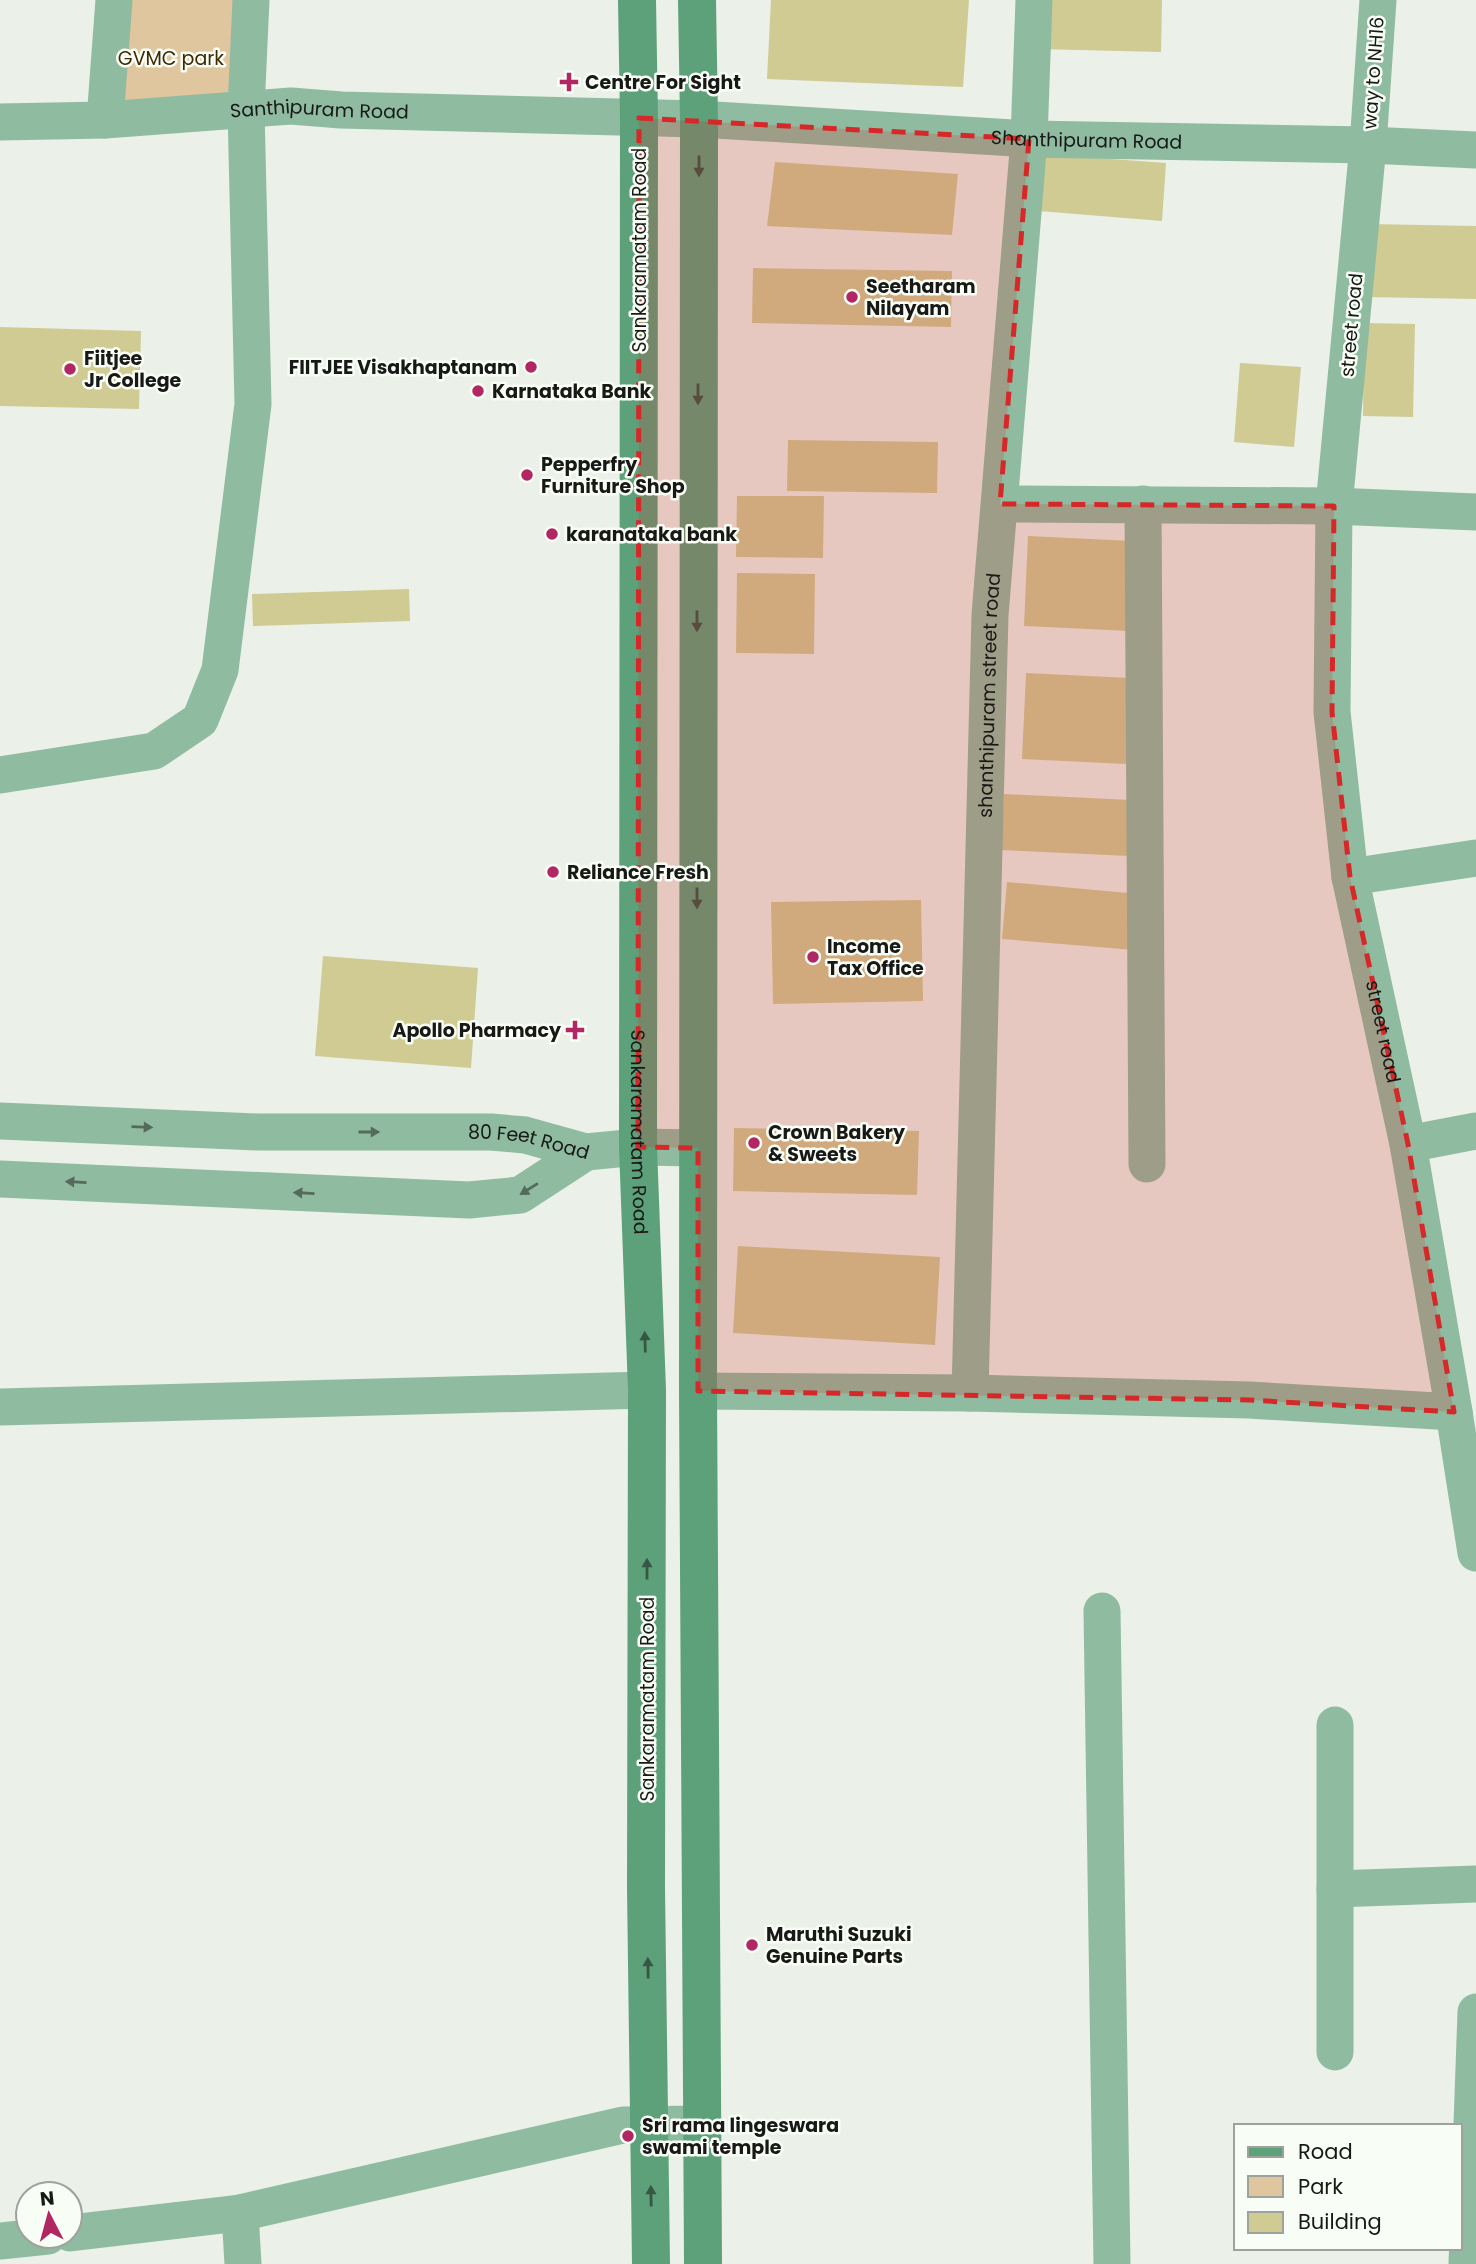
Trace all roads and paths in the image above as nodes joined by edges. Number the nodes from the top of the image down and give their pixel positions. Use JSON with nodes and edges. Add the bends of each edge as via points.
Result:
{"nodes":[{"id":1,"x":114,"y":0,"type":"edge"},
{"id":2,"x":251,"y":0,"type":"edge"},
{"id":3,"x":637,"y":0,"type":"edge"},
{"id":4,"x":697,"y":0,"type":"edge"},
{"id":5,"x":1034,"y":0,"type":"edge"},
{"id":6,"x":1378,"y":0,"type":"edge"},
{"id":7,"x":246,"y":109,"type":"junction"},
{"id":8,"x":639,"y":118,"type":"junction"},
{"id":9,"x":699,"y":119,"type":"junction"},
{"id":10,"x":104,"y":120,"type":"junction"},
{"id":11,"x":0,"y":122,"type":"edge"},
{"id":12,"x":1028,"y":139,"type":"junction"},
{"id":13,"x":1368,"y":145,"type":"junction"},
{"id":14,"x":1476,"y":150,"type":"edge"},
{"id":15,"x":1000,"y":504,"type":"junction"},
{"id":16,"x":1143,"y":504,"type":"junction"},
{"id":17,"x":1334,"y":506,"type":"junction"},
{"id":18,"x":1476,"y":512,"type":"edge"},
{"id":19,"x":0,"y":775,"type":"edge"},
{"id":20,"x":1476,"y":858,"type":"edge"},
{"id":21,"x":1350,"y":877,"type":"junction"},
{"id":22,"x":0,"y":1121,"type":"edge"},
{"id":23,"x":1476,"y":1130,"type":"edge"},
{"id":24,"x":1408,"y":1144,"type":"junction"},
{"id":25,"x":638,"y":1147,"type":"junction"},
{"id":26,"x":698,"y":1148,"type":"junction"},
{"id":27,"x":586,"y":1152,"type":"junction"},
{"id":28,"x":1147,"y":1164,"type":"dead end"},
{"id":29,"x":0,"y":1179,"type":"edge"},
{"id":30,"x":647,"y":1390,"type":"junction"},
{"id":31,"x":698,"y":1391,"type":"junction"},
{"id":32,"x":970,"y":1393,"type":"junction"},
{"id":33,"x":0,"y":1407,"type":"edge"},
{"id":34,"x":1454,"y":1412,"type":"junction"},
{"id":35,"x":1476,"y":1553,"type":"edge"},
{"id":36,"x":1102,"y":1611,"type":"dead end"},
{"id":37,"x":1335,"y":1725,"type":"dead end"},
{"id":38,"x":1476,"y":1884,"type":"edge"},
{"id":39,"x":1335,"y":1889,"type":"junction"},
{"id":40,"x":1476,"y":2012,"type":"edge"},
{"id":41,"x":1335,"y":2052,"type":"dead end"},
{"id":42,"x":650,"y":2124,"type":"junction"},
{"id":43,"x":701,"y":2124,"type":"junction"},
{"id":44,"x":240,"y":2213,"type":"junction"},
{"id":45,"x":84,"y":2231,"type":"edge"},
{"id":46,"x":243,"y":2264,"type":"edge"},
{"id":47,"x":651,"y":2264,"type":"edge"},
{"id":48,"x":703,"y":2264,"type":"edge"},
{"id":49,"x":1112,"y":2264,"type":"edge"},
{"id":50,"x":1467,"y":2264,"type":"edge"}],
"edges":[{"from":1,"to":10,"type":"street"},
{"from":2,"to":7,"type":"street"},
{"from":3,"to":8,"type":"main road","name":"Sankaramatam Road"},
{"from":4,"to":9,"type":"main road"},
{"from":5,"to":12,"type":"street","name":"shanthipuram street road"},
{"from":6,"to":13,"type":"street","name":"way to NH16"},
{"from":7,"to":8,"type":"street","name":"Santhipuram Road","via":[[291,106]]},
{"from":7,"to":10,"type":"street","name":"Santhipuram Road"},
{"from":7,"to":19,"type":"street","via":[[253,404],[220,670],[200,720],[154,751]]},
{"from":8,"to":9,"type":"street","name":"Santhipuram Road"},
{"from":8,"to":25,"type":"main road","name":"Sankaramatam Road"},
{"from":9,"to":12,"type":"street","name":"Shanthipuram Road"},
{"from":9,"to":26,"type":"main road","one_way":true},
{"from":10,"to":11,"type":"street","name":"Santhipuram Road"},
{"from":12,"to":13,"type":"street","name":"Shanthipuram Road"},
{"from":12,"to":15,"type":"street","name":"shanthipuram street road"},
{"from":13,"to":14,"type":"street","name":"Shanthipuram Road"},
{"from":13,"to":17,"type":"street","name":"street road"},
{"from":15,"to":16,"type":"street"},
{"from":15,"to":32,"type":"street","name":"shanthipuram street road","via":[[990,614]]},
{"from":16,"to":17,"type":"street"},
{"from":16,"to":28,"type":"street"},
{"from":17,"to":18,"type":"street"},
{"from":17,"to":21,"type":"street","name":"street road","via":[[1332,712]]},
{"from":20,"to":21,"type":"street"},
{"from":21,"to":24,"type":"street","name":"street road"},
{"from":22,"to":27,"type":"street","name":"80 Feet Road","one_way":true,"via":[[258,1132],[491,1132],[525,1135]]},
{"from":23,"to":24,"type":"street"},
{"from":24,"to":34,"type":"street","name":"street road"},
{"from":25,"to":26,"type":"street"},
{"from":25,"to":27,"type":"street"},
{"from":30,"to":25,"type":"main road","name":"Sankaramatam Road","one_way":true},
{"from":26,"to":31,"type":"main road"},
{"from":27,"to":29,"type":"street","name":"80 Feet Road","one_way":true,"via":[[520,1195],[469,1200]]},
{"from":30,"to":33,"type":"street"},
{"from":42,"to":30,"type":"main road","name":"Sankaramatam Road","one_way":true},
{"from":31,"to":32,"type":"street"},
{"from":31,"to":43,"type":"main road"},
{"from":32,"to":34,"type":"street","via":[[1249,1400]]},
{"from":34,"to":35,"type":"street","name":"street road"},
{"from":36,"to":49,"type":"street"},
{"from":37,"to":39,"type":"street"},
{"from":38,"to":39,"type":"street"},
{"from":39,"to":41,"type":"street"},
{"from":40,"to":50,"type":"street"},
{"from":42,"to":43,"type":"street"},
{"from":42,"to":44,"type":"street","via":[[623,2124]]},
{"from":47,"to":42,"type":"main road","name":"Sankaramatam Road","one_way":true},
{"from":43,"to":48,"type":"main road"},
{"from":44,"to":45,"type":"street"},
{"from":44,"to":46,"type":"street"}]}
